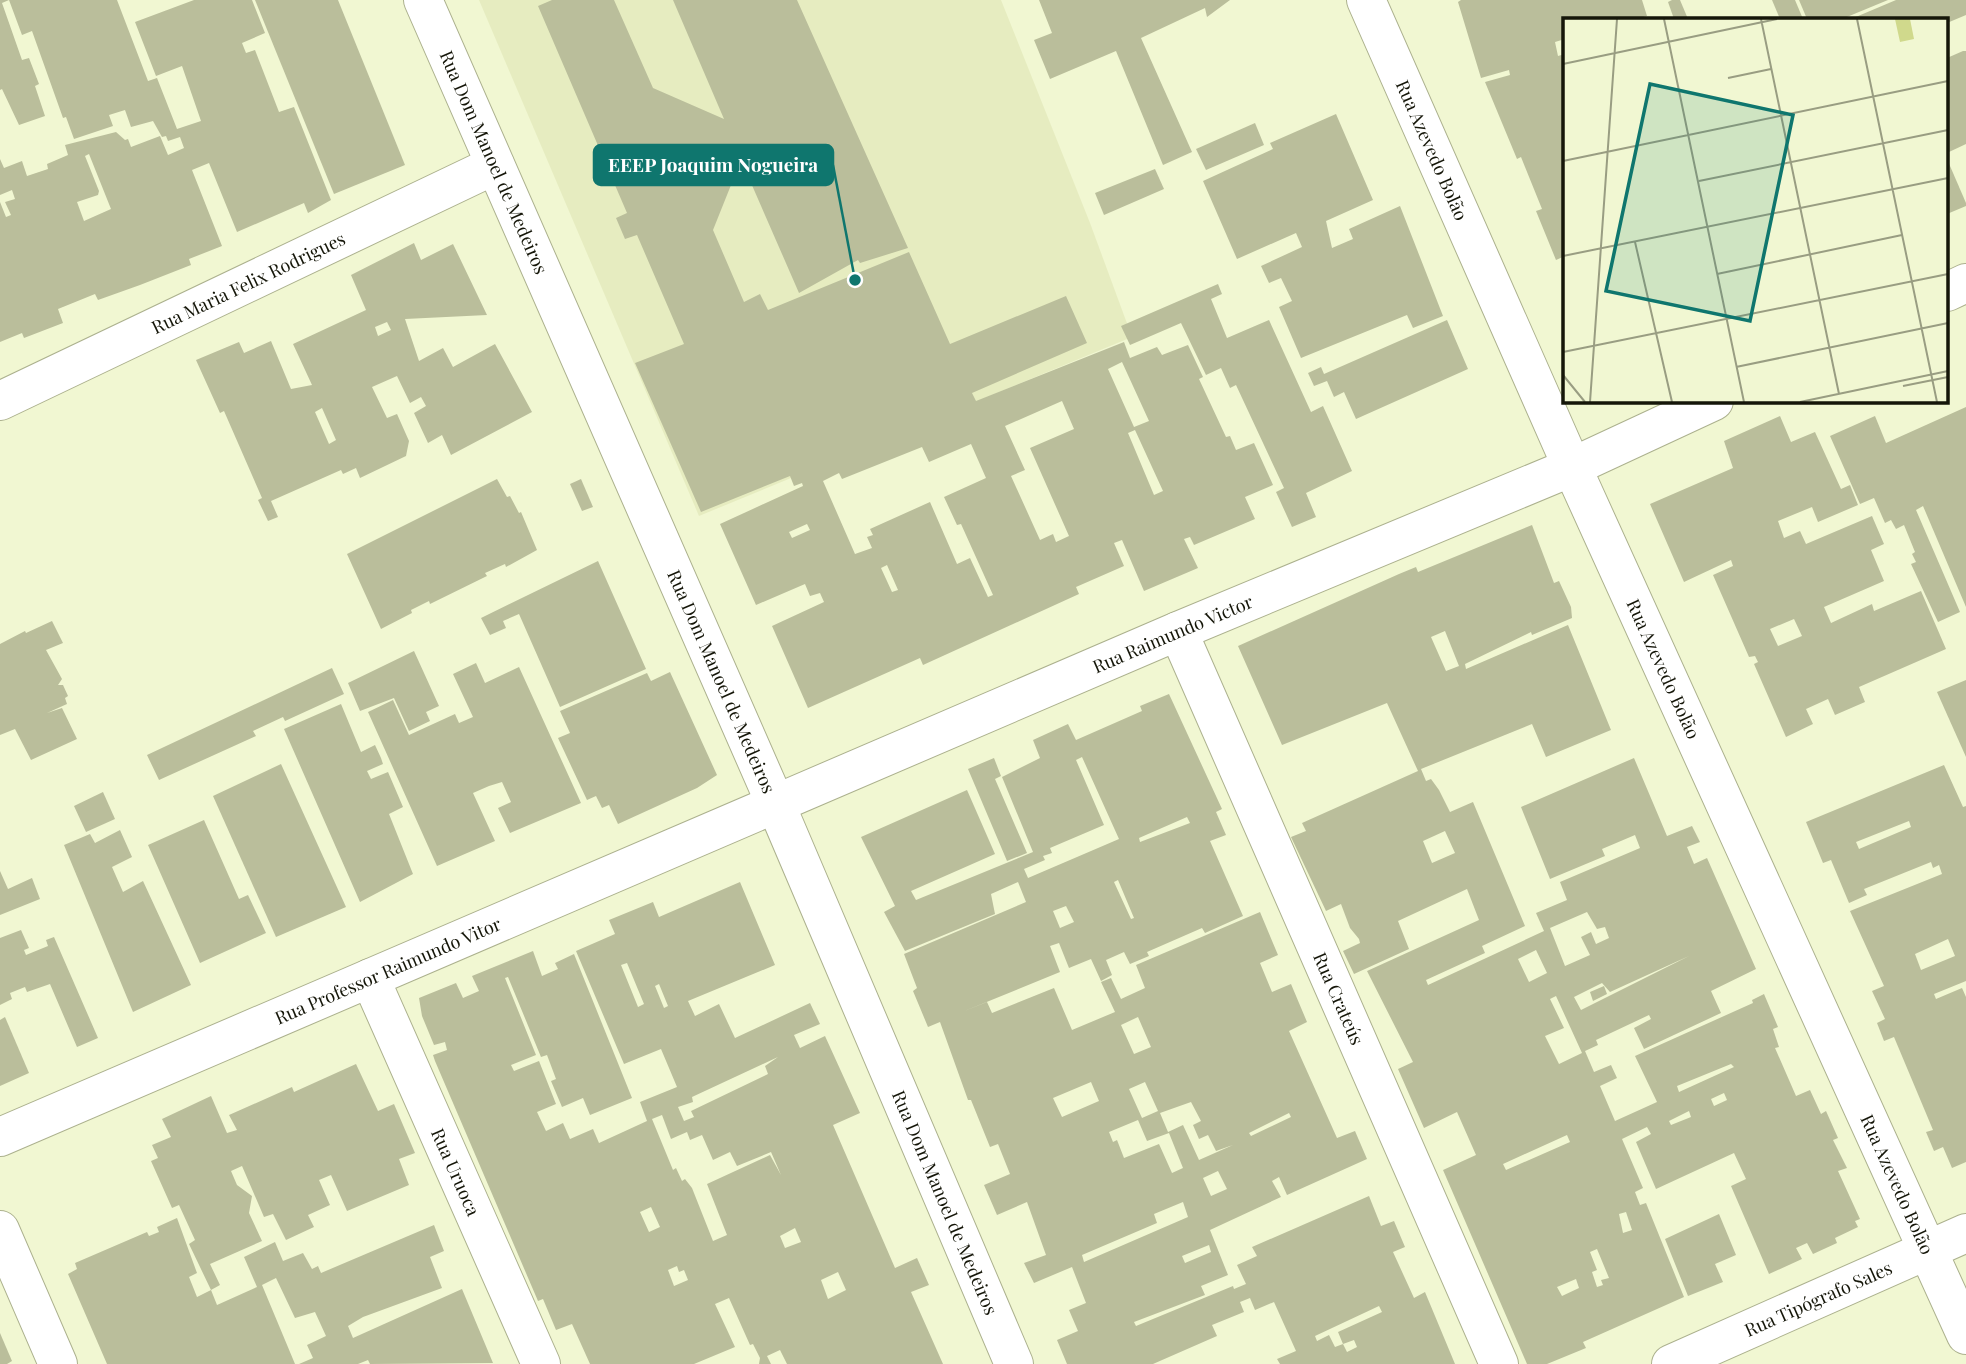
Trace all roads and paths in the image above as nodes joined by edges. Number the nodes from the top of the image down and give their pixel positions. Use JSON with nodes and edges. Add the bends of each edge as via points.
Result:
{"nodes":[{"id":1,"x":423,"y":0,"type":"edge"},
{"id":2,"x":1366,"y":0,"type":"edge"},
{"id":3,"x":495,"y":165,"type":"junction"},
{"id":4,"x":1966,"y":283,"type":"edge"},
{"id":5,"x":1948,"y":292,"type":"edge"},
{"id":6,"x":0,"y":401,"type":"edge"},
{"id":7,"x":1712,"y":402,"type":"edge"},
{"id":8,"x":1572,"y":467,"type":"junction"},
{"id":9,"x":1178,"y":631,"type":"junction"},
{"id":10,"x":776,"y":805,"type":"junction"},
{"id":11,"x":370,"y":978,"type":"junction"},
{"id":12,"x":0,"y":1137,"type":"edge"},
{"id":13,"x":0,"y":1230,"type":"edge"},
{"id":14,"x":1966,"y":1233,"type":"edge"},
{"id":15,"x":1929,"y":1250,"type":"junction"},
{"id":16,"x":1966,"y":1335,"type":"edge"},
{"id":17,"x":58,"y":1364,"type":"edge"},
{"id":18,"x":541,"y":1364,"type":"edge"},
{"id":19,"x":1014,"y":1364,"type":"edge"},
{"id":20,"x":1499,"y":1364,"type":"edge"},
{"id":21,"x":1671,"y":1364,"type":"edge"}],
"edges":[{"from":1,"to":3,"type":"street","name":"Rua Dom Manoel de Medeiros"},
{"from":2,"to":8,"type":"street","name":"Rua Azevedo Bolão"},
{"from":3,"to":6,"type":"street","name":"Rua Maria Felix Rodrigues"},
{"from":3,"to":10,"type":"street","name":"Rua Dom Manoel de Medeiros"},
{"from":4,"to":5,"type":"street"},
{"from":7,"to":8,"type":"street"},
{"from":8,"to":9,"type":"street","name":"Rua Raimundo Victor"},
{"from":8,"to":15,"type":"street","name":"Rua Azevedo Bolão"},
{"from":9,"to":10,"type":"street","name":"Rua Raimundo Victor"},
{"from":9,"to":20,"type":"street","name":"Rua Crateús"},
{"from":10,"to":11,"type":"street","name":"Rua Professor Raimundo Vitor"},
{"from":10,"to":19,"type":"street","name":"Rua Dom Manoel de Medeiros"},
{"from":11,"to":12,"type":"street","name":"Rua Professor Raimundo Vitor"},
{"from":11,"to":18,"type":"street","name":"Rua Uruoca"},
{"from":13,"to":17,"type":"street"},
{"from":14,"to":15,"type":"street","name":"Rua Tipógrafo Sales"},
{"from":15,"to":16,"type":"street","name":"Rua Azevedo Bolão"},
{"from":15,"to":21,"type":"street","name":"Rua Tipógrafo Sales"}]}
